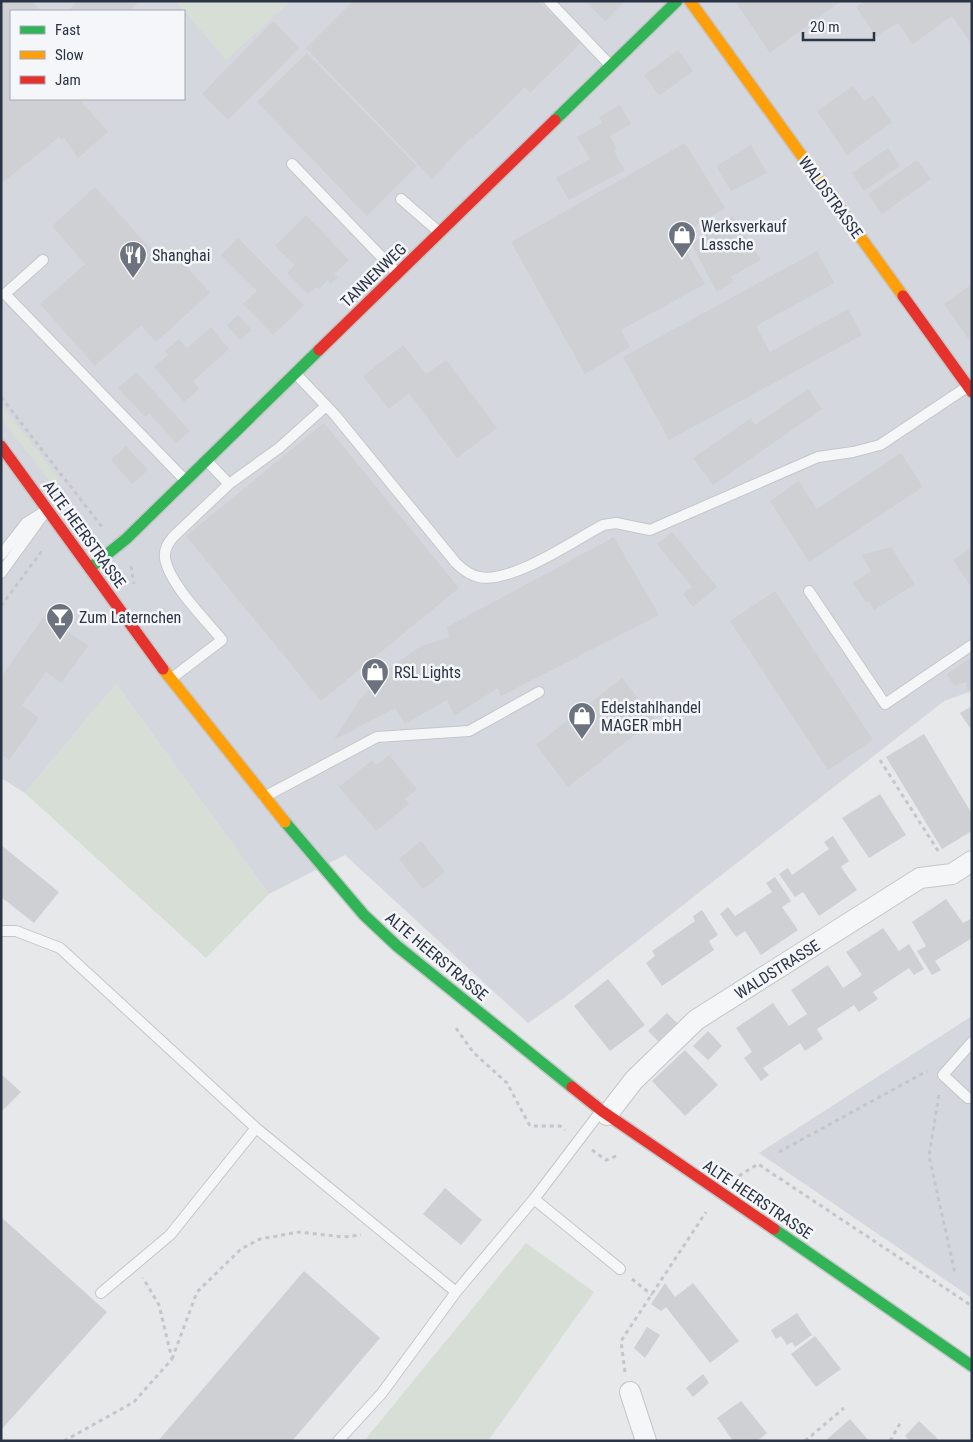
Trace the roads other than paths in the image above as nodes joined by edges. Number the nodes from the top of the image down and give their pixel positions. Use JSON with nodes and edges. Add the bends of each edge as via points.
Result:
{"nodes":[{"id":1,"x":549,"y":1,"type":"edge"},
{"id":2,"x":677,"y":1,"type":"edge"},
{"id":3,"x":690,"y":1,"type":"edge"},
{"id":4,"x":611,"y":66,"type":"junction"},
{"id":5,"x":292,"y":164,"type":"dead end"},
{"id":6,"x":401,"y":199,"type":"dead end"},
{"id":7,"x":439,"y":233,"type":"junction"},
{"id":8,"x":43,"y":260,"type":"dead end"},
{"id":9,"x":398,"y":273,"type":"junction"},
{"id":10,"x":296,"y":374,"type":"junction"},
{"id":11,"x":970,"y":389,"type":"edge"},
{"id":12,"x":326,"y":406,"type":"junction"},
{"id":13,"x":1,"y":446,"type":"edge"},
{"id":14,"x":207,"y":460,"type":"junction"},
{"id":15,"x":186,"y":481,"type":"junction"},
{"id":16,"x":229,"y":484,"type":"junction"},
{"id":17,"x":47,"y":509,"type":"junction"},
{"id":18,"x":1,"y":555,"type":"edge"},
{"id":19,"x":90,"y":568,"type":"junction"},
{"id":20,"x":1,"y":573,"type":"edge"},
{"id":21,"x":809,"y":590,"type":"dead end"},
{"id":22,"x":972,"y":645,"type":"edge"},
{"id":23,"x":171,"y":679,"type":"junction"},
{"id":24,"x":539,"y":692,"type":"dead end"},
{"id":25,"x":264,"y":798,"type":"junction"},
{"id":26,"x":972,"y":861,"type":"edge"},
{"id":27,"x":1,"y":931,"type":"edge"},
{"id":28,"x":972,"y":1042,"type":"edge"},
{"id":29,"x":968,"y":1098,"type":"dead end"},
{"id":30,"x":604,"y":1113,"type":"junction"},
{"id":31,"x":256,"y":1128,"type":"junction"},
{"id":32,"x":534,"y":1199,"type":"junction"},
{"id":33,"x":620,"y":1269,"type":"road end"},
{"id":34,"x":456,"y":1292,"type":"junction"},
{"id":35,"x":101,"y":1293,"type":"dead end"},
{"id":36,"x":972,"y":1366,"type":"edge"},
{"id":37,"x":630,"y":1392,"type":"road end"},
{"id":38,"x":338,"y":1441,"type":"edge"},
{"id":39,"x":646,"y":1441,"type":"edge"}],
"edges":[{"from":1,"to":4,"type":"lane"},
{"from":2,"to":4,"type":"street","name":"TANNENWEG"},
{"from":3,"to":11,"type":"street","name":"WALDSTRASSE"},
{"from":4,"to":7,"type":"street","name":"TANNENWEG"},
{"from":5,"to":9,"type":"lane"},
{"from":6,"to":7,"type":"lane"},
{"from":7,"to":9,"type":"street","name":"TANNENWEG"},
{"from":8,"to":15,"type":"lane","via":[[5,294]]},
{"from":9,"to":10,"type":"street","name":"TANNENWEG"},
{"from":10,"to":12,"type":"lane"},
{"from":10,"to":14,"type":"street","name":"TANNENWEG"},
{"from":11,"to":12,"type":"lane","via":[[880,445],[818,457],[650,530],[616,523],[603,525],[519,571],[498,578],[479,577],[465,572],[456,564]]},
{"from":12,"to":16,"type":"lane","via":[[279,448]]},
{"from":13,"to":17,"type":"street","name":"ALTE HEERSTRASSE"},
{"from":14,"to":15,"type":"street","name":"TANNENWEG"},
{"from":14,"to":16,"type":"lane"},
{"from":15,"to":19,"type":"street","name":"TANNENWEG","via":[[117,548]]},
{"from":16,"to":23,"type":"lane","via":[[166,547],[164,557],[170,573],[222,640]]},
{"from":17,"to":18,"type":"lane","via":[[26,523]]},
{"from":17,"to":19,"type":"street","name":"ALTE HEERSTRASSE"},
{"from":17,"to":20,"type":"lane"},
{"from":19,"to":23,"type":"street","name":"ALTE HEERSTRASSE"},
{"from":21,"to":22,"type":"lane","via":[[885,704]]},
{"from":23,"to":25,"type":"street","name":"ALTE HEERSTRASSE"},
{"from":24,"to":25,"type":"lane","via":[[469,731],[377,736]]},
{"from":25,"to":30,"type":"street","name":"ALTE HEERSTRASSE","via":[[364,915]]},
{"from":26,"to":30,"type":"street","name":"WALDSTRASSE","via":[[952,874],[920,878],[696,1020]]},
{"from":27,"to":31,"type":"lane","via":[[16,931],[60,948]]},
{"from":28,"to":29,"type":"lane","via":[[943,1075]]},
{"from":30,"to":32,"type":"lane"},
{"from":30,"to":36,"type":"street","name":"ALTE HEERSTRASSE"},
{"from":31,"to":34,"type":"lane"},
{"from":31,"to":35,"type":"lane","via":[[170,1235]]},
{"from":32,"to":33,"type":"lane"},
{"from":32,"to":34,"type":"lane"},
{"from":34,"to":38,"type":"lane","via":[[382,1393]]},
{"from":37,"to":39,"type":"street"}]}
